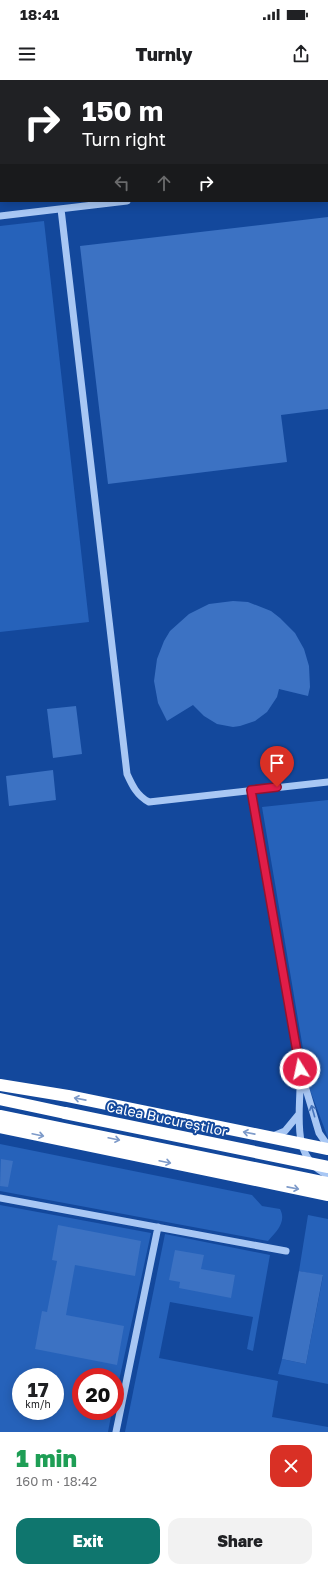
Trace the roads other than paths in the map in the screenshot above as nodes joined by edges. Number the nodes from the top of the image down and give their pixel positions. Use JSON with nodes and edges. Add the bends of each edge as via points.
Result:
{"nodes":[{"id":1,"x":119,"y":202,"type":"edge"},
{"id":2,"x":61,"y":209,"type":"junction"},
{"id":3,"x":0,"y":216,"type":"edge"},
{"id":4,"x":328,"y":782,"type":"edge"},
{"id":5,"x":251,"y":790,"type":"junction"},
{"id":6,"x":300,"y":1069,"type":"junction"},
{"id":7,"x":0,"y":1085,"type":"edge"},
{"id":8,"x":0,"y":1099,"type":"edge"},
{"id":9,"x":299,"y":1114,"type":"junction"},
{"id":10,"x":0,"y":1116,"type":"edge"},
{"id":11,"x":0,"y":1127,"type":"edge"},
{"id":12,"x":271,"y":1137,"type":"junction"},
{"id":13,"x":301,"y":1143,"type":"junction"},
{"id":14,"x":328,"y":1148,"type":"edge"},
{"id":15,"x":328,"y":1167,"type":"edge"},
{"id":16,"x":328,"y":1175,"type":"edge"},
{"id":17,"x":328,"y":1183,"type":"edge"},
{"id":18,"x":328,"y":1195,"type":"edge"},
{"id":19,"x":0,"y":1198,"type":"edge"},
{"id":20,"x":158,"y":1227,"type":"junction"},
{"id":21,"x":286,"y":1250,"type":"dead end"},
{"id":22,"x":116,"y":1432,"type":"edge"}],
"edges":[{"from":1,"to":2,"type":"lane"},
{"from":2,"to":3,"type":"lane"},
{"from":2,"to":5,"type":"lane","via":[[127,774],[134,788],[149,802]]},
{"from":4,"to":5,"type":"lane"},
{"from":5,"to":6,"type":"lane"},
{"from":6,"to":9,"type":"lane"},
{"from":14,"to":6,"type":"lane","one_way":true,"via":[[319,1133]]},
{"from":12,"to":7,"type":"highway","one_way":true},
{"from":8,"to":15,"type":"highway","name":"Calea Bucureștilor","bridge":true},
{"from":9,"to":12,"type":"lane","via":[[290,1127]]},
{"from":9,"to":13,"type":"lane"},
{"from":10,"to":17,"type":"highway","one_way":true},
{"from":11,"to":18,"type":"highway","one_way":true},
{"from":12,"to":13,"type":"highway"},
{"from":13,"to":14,"type":"highway"},
{"from":13,"to":16,"type":"lane","via":[[313,1166]]},
{"from":19,"to":20,"type":"lane"},
{"from":20,"to":21,"type":"lane"},
{"from":20,"to":22,"type":"lane"}]}
